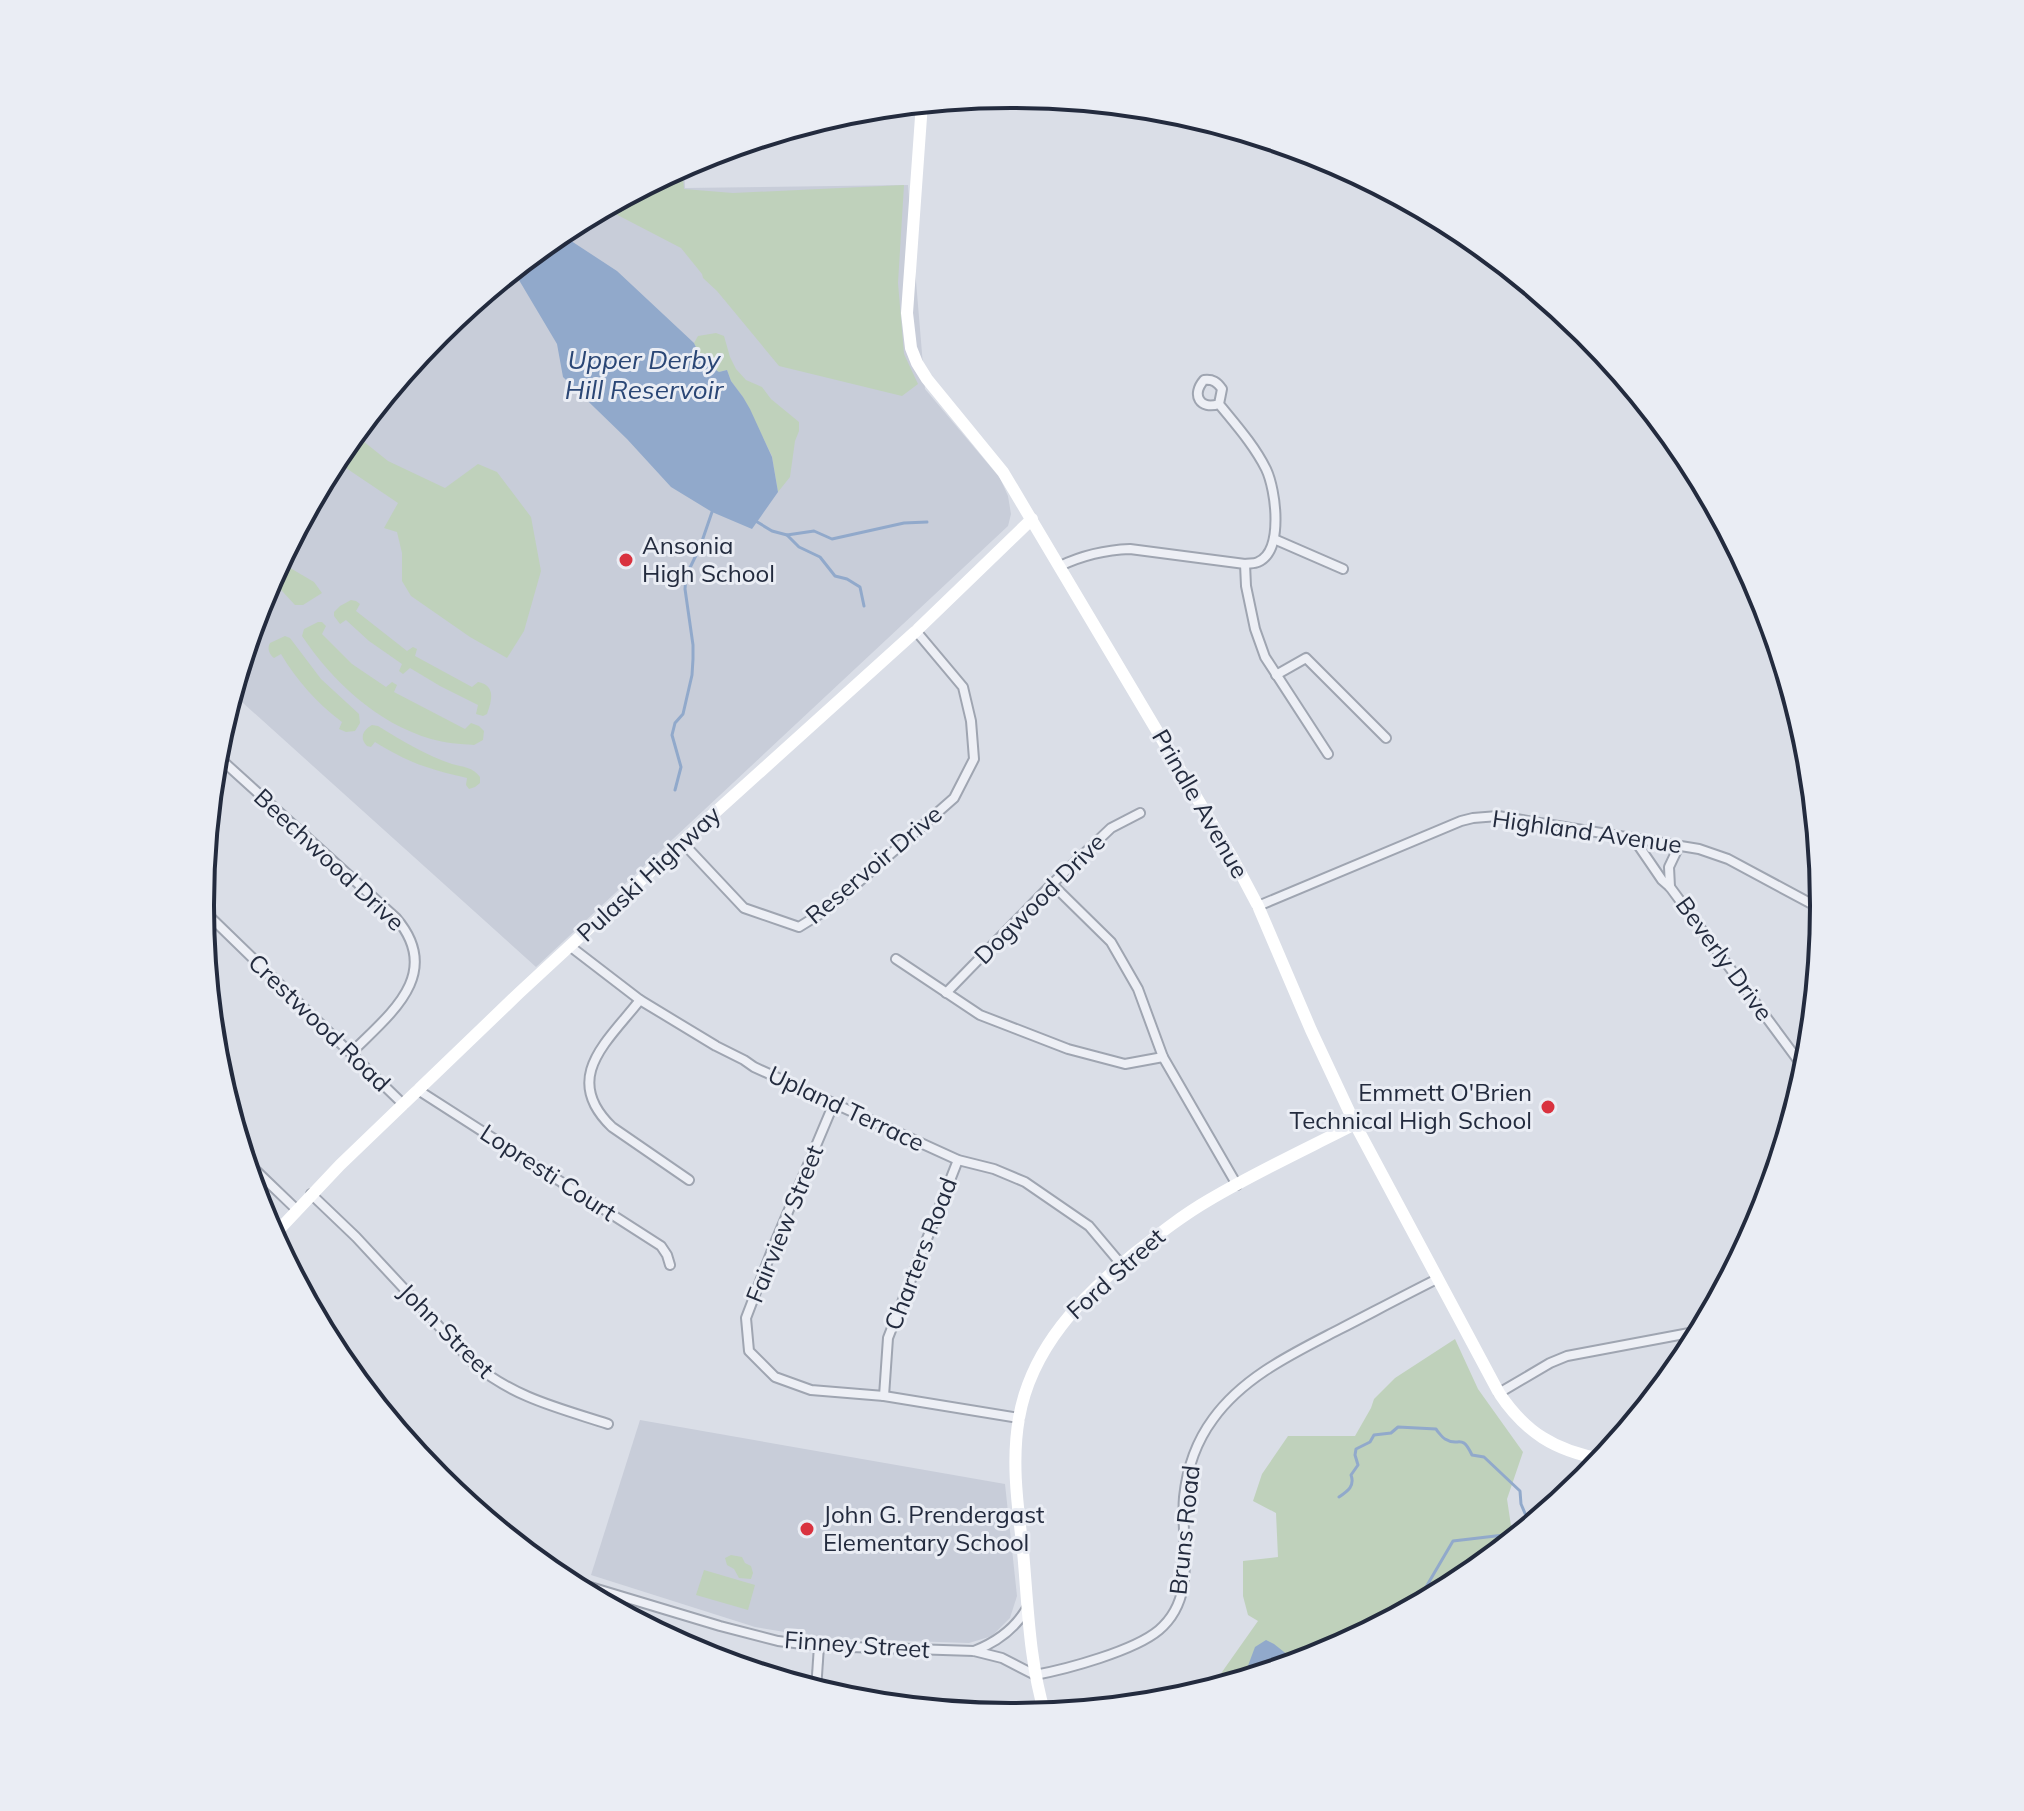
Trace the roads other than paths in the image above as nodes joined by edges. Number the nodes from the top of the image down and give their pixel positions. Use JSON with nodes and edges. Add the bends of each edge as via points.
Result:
{"nodes":[{"id":1,"x":921,"y":114,"type":"edge"},
{"id":2,"x":1219,"y":404,"type":"dead end"},
{"id":3,"x":1032,"y":519,"type":"junction"},
{"id":4,"x":1274,"y":539,"type":"junction"},
{"id":5,"x":1245,"y":564,"type":"junction"},
{"id":6,"x":1060,"y":566,"type":"junction"},
{"id":7,"x":1343,"y":569,"type":"dead end"},
{"id":8,"x":916,"y":631,"type":"junction"},
{"id":9,"x":1276,"y":675,"type":"junction"},
{"id":10,"x":1386,"y":738,"type":"dead end"},
{"id":11,"x":1328,"y":754,"type":"dead end"},
{"id":12,"x":227,"y":765,"type":"edge"},
{"id":13,"x":1140,"y":813,"type":"dead end"},
{"id":14,"x":1634,"y":839,"type":"junction"},
{"id":15,"x":682,"y":842,"type":"junction"},
{"id":16,"x":1679,"y":846,"type":"junction"},
{"id":17,"x":1052,"y":884,"type":"junction"},
{"id":18,"x":1670,"y":887,"type":"junction"},
{"id":19,"x":1810,"y":903,"type":"edge"},
{"id":20,"x":1258,"y":906,"type":"junction"},
{"id":21,"x":215,"y":921,"type":"edge"},
{"id":22,"x":571,"y":947,"type":"junction"},
{"id":23,"x":896,"y":959,"type":"dead end"},
{"id":24,"x":946,"y":993,"type":"junction"},
{"id":25,"x":640,"y":1000,"type":"junction"},
{"id":26,"x":351,"y":1053,"type":"junction"},
{"id":27,"x":1795,"y":1056,"type":"edge"},
{"id":28,"x":1163,"y":1057,"type":"junction"},
{"id":29,"x":418,"y":1090,"type":"junction"},
{"id":30,"x":834,"y":1103,"type":"junction"},
{"id":31,"x":403,"y":1104,"type":"junction"},
{"id":32,"x":1355,"y":1124,"type":"junction"},
{"id":33,"x":958,"y":1160,"type":"junction"},
{"id":34,"x":262,"y":1177,"type":"edge"},
{"id":35,"x":689,"y":1180,"type":"dead end"},
{"id":36,"x":1237,"y":1185,"type":"junction"},
{"id":37,"x":311,"y":1194,"type":"junction"},
{"id":38,"x":296,"y":1209,"type":"junction"},
{"id":39,"x":282,"y":1226,"type":"edge"},
{"id":40,"x":1121,"y":1264,"type":"junction"},
{"id":41,"x":670,"y":1265,"type":"dead end"},
{"id":42,"x":1437,"y":1279,"type":"junction"},
{"id":43,"x":1684,"y":1334,"type":"edge"},
{"id":44,"x":1499,"y":1393,"type":"junction"},
{"id":45,"x":884,"y":1396,"type":"junction"},
{"id":46,"x":1019,"y":1418,"type":"junction"},
{"id":47,"x":608,"y":1424,"type":"dead end"},
{"id":48,"x":1589,"y":1456,"type":"edge"},
{"id":49,"x":608,"y":1593,"type":"edge"},
{"id":50,"x":1027,"y":1608,"type":"junction"},
{"id":51,"x":819,"y":1646,"type":"junction"},
{"id":52,"x":974,"y":1651,"type":"junction"},
{"id":53,"x":1035,"y":1675,"type":"junction"},
{"id":54,"x":817,"y":1679,"type":"edge"},
{"id":55,"x":1042,"y":1702,"type":"edge"}],
"edges":[{"from":1,"to":3,"type":"main road","name":"Prindle Avenue","via":[[907,313],[911,348],[927,379],[1003,472]]},
{"from":2,"to":4,"type":"street","via":[[1268,473]]},
{"from":3,"to":6,"type":"main road","name":"Prindle Avenue"},
{"from":3,"to":8,"type":"main road","name":"Pulaski Highway"},
{"from":4,"to":5,"type":"street","via":[[1259,562]]},
{"from":4,"to":7,"type":"street"},
{"from":5,"to":6,"type":"street","via":[[1130,549],[1096,552]]},
{"from":5,"to":9,"type":"street","via":[[1255,629]]},
{"from":6,"to":20,"type":"main road","name":"Prindle Avenue"},
{"from":8,"to":15,"type":"main road","name":"Pulaski Highway"},
{"from":8,"to":15,"type":"street","name":"Reservoir Drive","via":[[963,687],[971,721],[974,759],[954,798],[828,909],[799,927],[744,908]]},
{"from":9,"to":10,"type":"street","via":[[1306,658]]},
{"from":9,"to":11,"type":"street"},
{"from":12,"to":26,"type":"street","name":"Beechwood Drive","via":[[396,918],[410,938],[416,960],[399,1006]]},
{"from":13,"to":17,"type":"street","name":"Dogwood Drive","via":[[1111,828]]},
{"from":14,"to":16,"type":"street","name":"Highland Avenue"},
{"from":14,"to":18,"type":"street","name":"Beverly Drive"},
{"from":14,"to":20,"type":"street","name":"Highland Avenue","via":[[1498,816],[1473,818]]},
{"from":15,"to":22,"type":"main road","name":"Pulaski Highway"},
{"from":16,"to":18,"type":"street","name":"Beverly Drive","via":[[1669,867]]},
{"from":16,"to":19,"type":"street","name":"Highland Avenue","via":[[1728,859]]},
{"from":17,"to":24,"type":"street","name":"Dogwood Drive"},
{"from":17,"to":28,"type":"street","via":[[1111,942],[1138,989]]},
{"from":18,"to":27,"type":"street","name":"Beverly Drive"},
{"from":20,"to":32,"type":"main road","name":"Prindle Avenue"},
{"from":21,"to":26,"type":"street","name":"Crestwood Road"},
{"from":22,"to":25,"type":"street","name":"Upland Terrace"},
{"from":22,"to":29,"type":"main road","name":"Pulaski Highway"},
{"from":23,"to":24,"type":"street"},
{"from":24,"to":28,"type":"street","via":[[980,1015],[1068,1049],[1125,1064]]},
{"from":25,"to":30,"type":"street","name":"Upland Terrace","via":[[754,1067]]},
{"from":25,"to":35,"type":"street","via":[[597,1055],[589,1091],[612,1127]]},
{"from":26,"to":31,"type":"street","name":"Crestwood Road"},
{"from":28,"to":36,"type":"street"},
{"from":29,"to":31,"type":"main road","name":"Pulaski Highway"},
{"from":29,"to":41,"type":"street","name":"Lopresti Court","via":[[661,1246]]},
{"from":30,"to":33,"type":"street","name":"Upland Terrace"},
{"from":30,"to":45,"type":"street","name":"Fairview Street","via":[[746,1318],[749,1351],[775,1377],[811,1390]]},
{"from":31,"to":37,"type":"main road","name":"Pulaski Highway"},
{"from":32,"to":36,"type":"main road","name":"Ford Street"},
{"from":32,"to":42,"type":"main road","name":"Prindle Avenue"},
{"from":33,"to":40,"type":"street","name":"Upland Terrace","via":[[994,1169],[1038,1190],[1089,1226]]},
{"from":33,"to":45,"type":"street","name":"Charters Road","via":[[888,1338]]},
{"from":34,"to":38,"type":"street"},
{"from":36,"to":40,"type":"main road","name":"Ford Street","via":[[1180,1218]]},
{"from":37,"to":38,"type":"main road","name":"Pulaski Highway"},
{"from":37,"to":47,"type":"street","name":"John Street","via":[[490,1377],[509,1390]]},
{"from":38,"to":39,"type":"main road","name":"Pulaski Highway"},
{"from":40,"to":46,"type":"main road","name":"Ford Street","via":[[1054,1335],[1035,1369]]},
{"from":42,"to":44,"type":"main road","name":"Prindle Avenue"},
{"from":42,"to":53,"type":"street","name":"Bruns Road","via":[[1281,1361],[1228,1400],[1211,1421],[1189,1467],[1185,1581],[1167,1621],[1146,1638],[1108,1655]]},
{"from":43,"to":44,"type":"street","via":[[1567,1356]]},
{"from":44,"to":48,"type":"main road","name":"Prindle Avenue","via":[[1534,1433]]},
{"from":45,"to":46,"type":"street","name":"Fairview Street"},
{"from":46,"to":50,"type":"main road","name":"Ford Street","via":[[1016,1493]]},
{"from":49,"to":51,"type":"street","name":"Finney Street","via":[[734,1630]]},
{"from":50,"to":52,"type":"street","via":[[1000,1638]]},
{"from":50,"to":53,"type":"main road","name":"Ford Street"},
{"from":51,"to":52,"type":"street","name":"Finney Street"},
{"from":51,"to":54,"type":"street"},
{"from":52,"to":53,"type":"street","name":"Finney Street"},
{"from":53,"to":55,"type":"main road","name":"Ford Street"}]}
